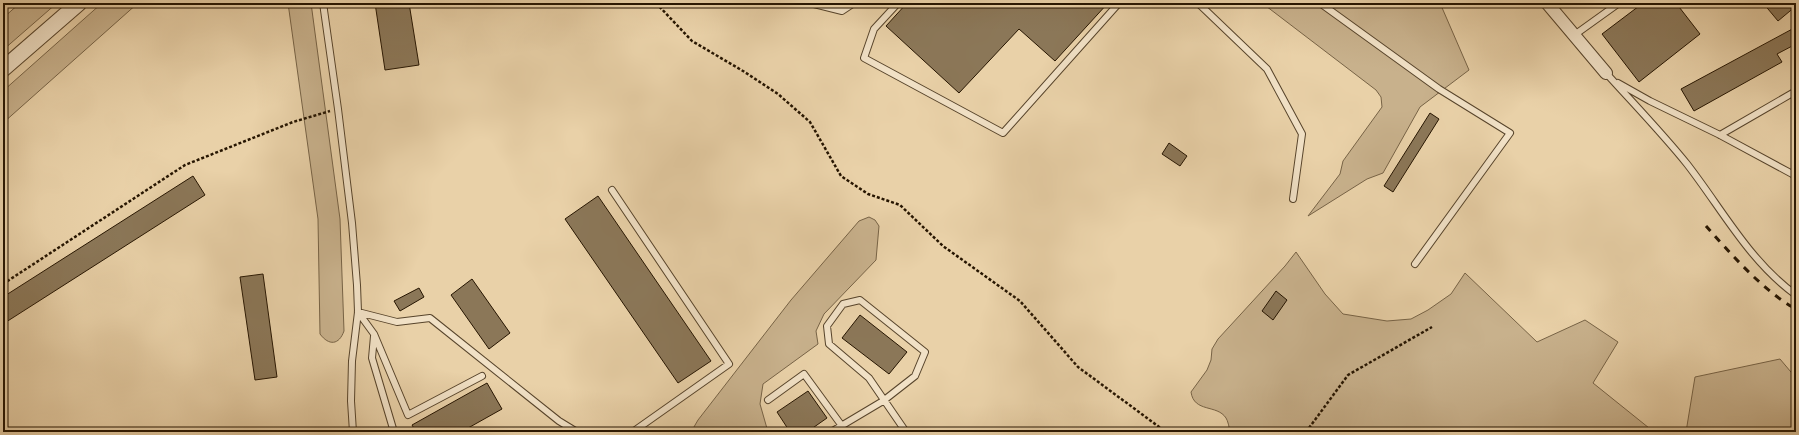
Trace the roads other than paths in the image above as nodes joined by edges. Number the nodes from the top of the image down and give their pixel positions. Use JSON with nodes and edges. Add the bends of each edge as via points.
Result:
{"nodes":[{"id":1,"x":79,"y":3,"type":"edge"},
{"id":2,"x":323,"y":3,"type":"edge"},
{"id":3,"x":810,"y":3,"type":"edge"},
{"id":4,"x":854,"y":3,"type":"edge"},
{"id":5,"x":898,"y":3,"type":"edge"},
{"id":6,"x":1119,"y":3,"type":"edge"},
{"id":7,"x":1198,"y":3,"type":"edge"},
{"id":8,"x":1320,"y":3,"type":"edge"},
{"id":9,"x":1547,"y":3,"type":"edge"},
{"id":10,"x":1606,"y":3,"type":"edge"},
{"id":11,"x":1619,"y":3,"type":"edge"},
{"id":12,"x":1610,"y":9,"type":"junction"},
{"id":13,"x":1573,"y":36,"type":"junction"},
{"id":14,"x":3,"y":69,"type":"edge"},
{"id":15,"x":1606,"y":73,"type":"junction"},
{"id":16,"x":1796,"y":91,"type":"edge"},
{"id":17,"x":1720,"y":135,"type":"junction"},
{"id":18,"x":1796,"y":176,"type":"edge"},
{"id":19,"x":612,"y":190,"type":"dead end"},
{"id":20,"x":1293,"y":199,"type":"dead end"},
{"id":21,"x":1415,"y":264,"type":"dead end"},
{"id":22,"x":1796,"y":295,"type":"edge"},
{"id":23,"x":358,"y":312,"type":"junction"},
{"id":24,"x":374,"y":334,"type":"junction"},
{"id":25,"x":482,"y":376,"type":"dead end"},
{"id":26,"x":768,"y":400,"type":"dead end"},
{"id":27,"x":883,"y":401,"type":"junction"},
{"id":28,"x":842,"y":426,"type":"junction"},
{"id":29,"x":352,"y":432,"type":"edge"},
{"id":30,"x":394,"y":432,"type":"edge"},
{"id":31,"x":577,"y":432,"type":"edge"},
{"id":32,"x":622,"y":432,"type":"edge"},
{"id":33,"x":832,"y":432,"type":"edge"},
{"id":34,"x":906,"y":432,"type":"edge"}],
"edges":[{"from":1,"to":14,"type":"street"},
{"from":2,"to":23,"type":"lane","via":[[352,223]]},
{"from":3,"to":4,"type":"lane","via":[[842,11]]},
{"from":5,"to":6,"type":"lane","via":[[874,29],[864,58],[1003,133]]},
{"from":7,"to":20,"type":"lane","via":[[1267,69],[1302,134]]},
{"from":8,"to":21,"type":"lane","via":[[1439,88],[1510,133]]},
{"from":9,"to":13,"type":"street"},
{"from":10,"to":12,"type":"lane"},
{"from":11,"to":12,"type":"lane"},
{"from":12,"to":13,"type":"lane"},
{"from":13,"to":15,"type":"street"},
{"from":15,"to":17,"type":"lane","via":[[1626,88]]},
{"from":15,"to":22,"type":"lane","via":[[1687,164],[1739,237],[1784,287]]},
{"from":16,"to":17,"type":"lane"},
{"from":17,"to":18,"type":"lane"},
{"from":19,"to":32,"type":"lane","via":[[729,364],[634,432]]},
{"from":23,"to":24,"type":"lane"},
{"from":23,"to":29,"type":"lane","via":[[352,361]]},
{"from":23,"to":31,"type":"lane","via":[[397,322],[430,318],[558,420]]},
{"from":24,"to":25,"type":"lane","via":[[408,415]]},
{"from":24,"to":30,"type":"lane","via":[[372,358]]},
{"from":26,"to":28,"type":"lane","via":[[804,374]]},
{"from":27,"to":27,"type":"lane","via":[[869,378],[829,344],[827,326],[843,304],[860,300],[925,352],[915,376]]},
{"from":27,"to":28,"type":"lane"},
{"from":27,"to":34,"type":"lane"},
{"from":28,"to":33,"type":"lane"}]}
